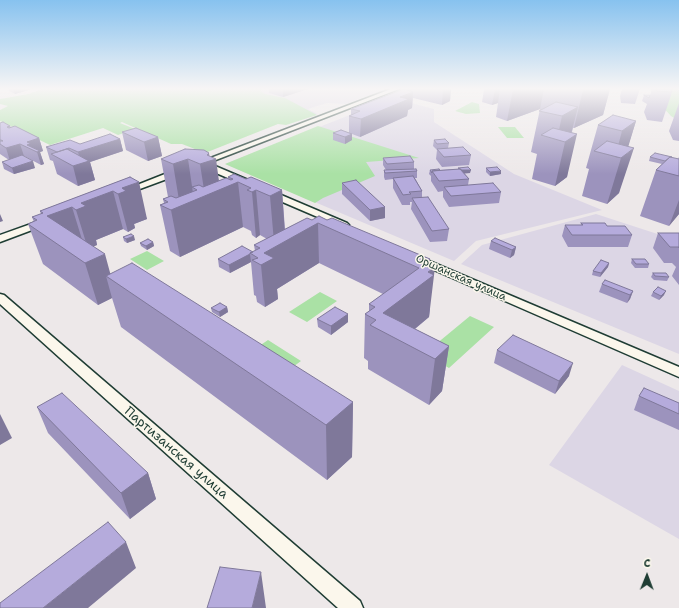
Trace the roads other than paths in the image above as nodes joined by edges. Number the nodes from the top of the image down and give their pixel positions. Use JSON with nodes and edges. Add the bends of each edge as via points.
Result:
{"nodes":[{"id":1,"x":321,"y":117,"type":"edge"},
{"id":2,"x":193,"y":166,"type":"junction"},
{"id":3,"x":114,"y":196,"type":"edge"},
{"id":4,"x":54,"y":219,"type":"edge"},
{"id":5,"x":354,"y":230,"type":"edge"},
{"id":6,"x":0,"y":239,"type":"edge"},
{"id":7,"x":403,"y":252,"type":"edge"},
{"id":8,"x":0,"y":298,"type":"edge"},
{"id":9,"x":679,"y":372,"type":"edge"},
{"id":10,"x":353,"y":608,"type":"edge"}],
"edges":[{"from":1,"to":2,"type":"street"},
{"from":2,"to":3,"type":"street"},
{"from":2,"to":5,"type":"street","via":[[257,188]]},
{"from":4,"to":6,"type":"street"},
{"from":7,"to":9,"type":"street","name":"Оршанская улица"},
{"from":8,"to":10,"type":"street","name":"Партизанская улица"}]}
